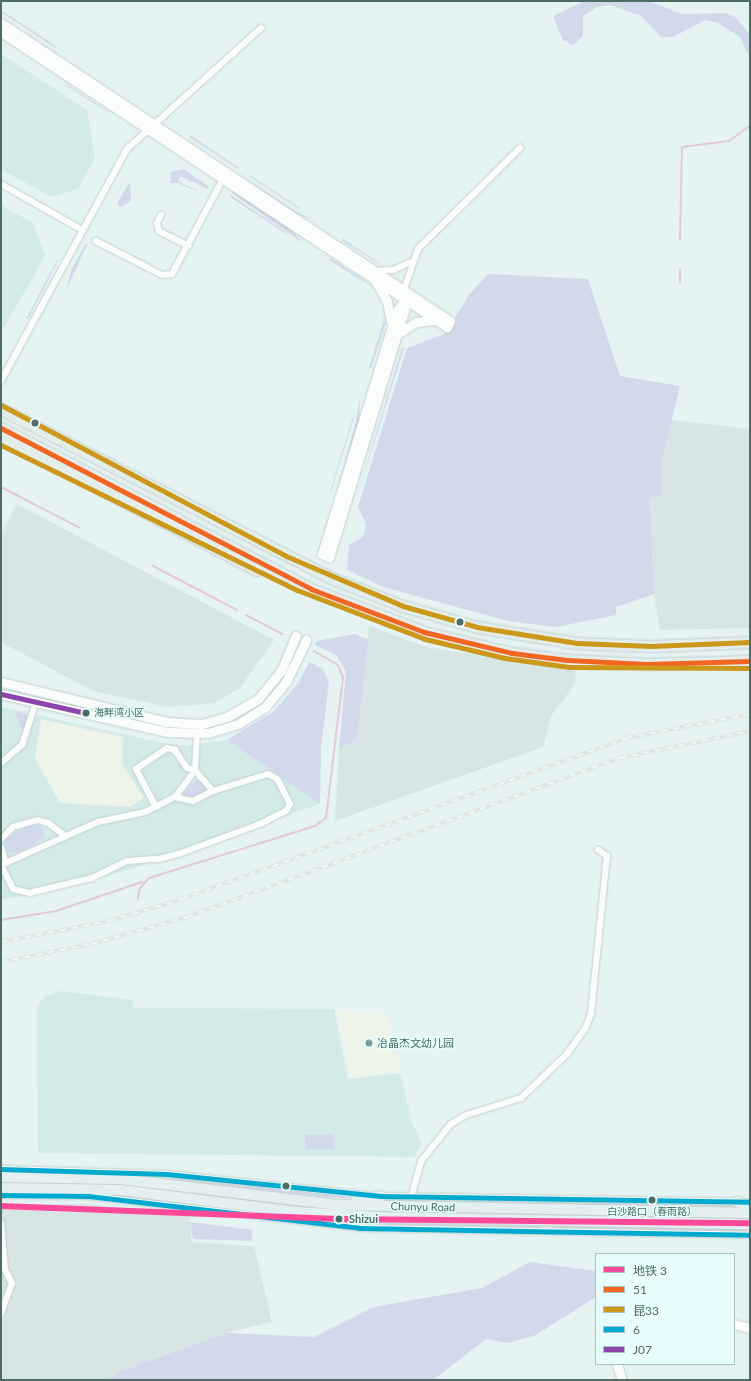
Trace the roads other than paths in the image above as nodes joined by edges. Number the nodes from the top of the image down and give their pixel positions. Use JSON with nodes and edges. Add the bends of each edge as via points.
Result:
{"nodes":[{"id":1,"x":1,"y":24,"type":"edge"},
{"id":2,"x":261,"y":28,"type":"dead end"},
{"id":3,"x":1,"y":32,"type":"edge"},
{"id":4,"x":149,"y":126,"type":"junction"},
{"id":5,"x":520,"y":148,"type":"dead end"},
{"id":6,"x":224,"y":179,"type":"junction"},
{"id":7,"x":1,"y":184,"type":"edge"},
{"id":8,"x":161,"y":215,"type":"dead end"},
{"id":9,"x":82,"y":230,"type":"junction"},
{"id":10,"x":96,"y":241,"type":"dead end"},
{"id":11,"x":188,"y":246,"type":"junction"},
{"id":12,"x":411,"y":262,"type":"junction"},
{"id":13,"x":375,"y":275,"type":"junction"},
{"id":14,"x":395,"y":284,"type":"junction"},
{"id":15,"x":404,"y":290,"type":"junction"},
{"id":16,"x":419,"y":300,"type":"junction"},
{"id":17,"x":407,"y":301,"type":"junction"},
{"id":18,"x":437,"y":320,"type":"junction"},
{"id":19,"x":394,"y":332,"type":"junction"},
{"id":20,"x":1,"y":381,"type":"edge"},
{"id":21,"x":1,"y":405,"type":"edge"},
{"id":22,"x":1,"y":409,"type":"edge"},
{"id":23,"x":1,"y":416,"type":"edge"},
{"id":24,"x":1,"y":428,"type":"edge"},
{"id":25,"x":52,"y":435,"type":"junction"},
{"id":26,"x":1,"y":437,"type":"edge"},
{"id":27,"x":1,"y":444,"type":"edge"},
{"id":28,"x":169,"y":525,"type":"junction"},
{"id":29,"x":296,"y":636,"type":"joint"},
{"id":30,"x":306,"y":640,"type":"joint"},
{"id":31,"x":750,"y":642,"type":"edge"},
{"id":32,"x":750,"y":649,"type":"edge"},
{"id":33,"x":750,"y":661,"type":"edge"},
{"id":34,"x":750,"y":668,"type":"edge"},
{"id":35,"x":1,"y":682,"type":"edge"},
{"id":36,"x":1,"y":694,"type":"edge"},
{"id":37,"x":36,"y":702,"type":"junction"},
{"id":38,"x":197,"y":734,"type":"junction"},
{"id":39,"x":1,"y":763,"type":"edge"},
{"id":40,"x":195,"y":770,"type":"junction"},
{"id":41,"x":214,"y":791,"type":"junction"},
{"id":42,"x":175,"y":796,"type":"junction"},
{"id":43,"x":156,"y":807,"type":"junction"},
{"id":44,"x":65,"y":836,"type":"junction"},
{"id":45,"x":1,"y":839,"type":"edge"},
{"id":46,"x":1,"y":847,"type":"edge"},
{"id":47,"x":598,"y":850,"type":"dead end"},
{"id":48,"x":3,"y":864,"type":"edge"},
{"id":49,"x":1,"y":1169,"type":"edge"},
{"id":50,"x":1,"y":1177,"type":"edge"},
{"id":51,"x":1,"y":1188,"type":"edge"},
{"id":52,"x":1,"y":1195,"type":"edge"},
{"id":53,"x":381,"y":1196,"type":"junction"},
{"id":54,"x":411,"y":1197,"type":"junction"},
{"id":55,"x":736,"y":1202,"type":"junction"},
{"id":56,"x":750,"y":1202,"type":"edge"},
{"id":57,"x":338,"y":1205,"type":"junction"},
{"id":58,"x":750,"y":1206,"type":"edge"},
{"id":59,"x":750,"y":1213,"type":"edge"},
{"id":60,"x":1,"y":1223,"type":"edge"},
{"id":61,"x":750,"y":1224,"type":"edge"},
{"id":62,"x":750,"y":1235,"type":"edge"},
{"id":63,"x":1,"y":1314,"type":"edge"},
{"id":64,"x":735,"y":1324,"type":"edge"},
{"id":65,"x":750,"y":1328,"type":"edge"},
{"id":66,"x":617,"y":1365,"type":"edge"},
{"id":67,"x":622,"y":1380,"type":"edge"}],
"edges":[{"from":1,"to":4,"type":"street"},
{"from":2,"to":4,"type":"street"},
{"from":3,"to":4,"type":"street"},
{"from":4,"to":6,"type":"street"},
{"from":4,"to":9,"type":"street","via":[[117,164]]},
{"from":4,"to":13,"type":"street"},
{"from":5,"to":12,"type":"street","via":[[418,249]]},
{"from":6,"to":11,"type":"street"},
{"from":6,"to":13,"type":"street"},
{"from":7,"to":9,"type":"street"},
{"from":8,"to":11,"type":"street","via":[[157,223],[159,231]]},
{"from":9,"to":20,"type":"street"},
{"from":10,"to":11,"type":"street","via":[[166,276],[175,272]]},
{"from":12,"to":13,"type":"street"},
{"from":12,"to":15,"type":"street"},
{"from":13,"to":14,"type":"street"},
{"from":13,"to":17,"type":"street"},
{"from":13,"to":19,"type":"street","via":[[390,309]]},
{"from":14,"to":15,"type":"street"},
{"from":14,"to":17,"type":"street"},
{"from":15,"to":16,"type":"street"},
{"from":16,"to":17,"type":"street"},
{"from":16,"to":18,"type":"street","via":[[450,321],[447,327]]},
{"from":17,"to":18,"type":"street"},
{"from":17,"to":19,"type":"street"},
{"from":18,"to":19,"type":"street","via":[[416,322]]},
{"from":19,"to":19,"type":"street","via":[[322,554],[329,557]]},
{"from":21,"to":25,"type":"highway"},
{"from":22,"to":25,"type":"highway"},
{"from":23,"to":32,"type":"highway","via":[[287,564],[419,617],[513,641],[566,648],[645,652]]},
{"from":24,"to":33,"type":"highway","via":[[311,589],[424,632],[512,653],[567,660],[647,664]]},
{"from":25,"to":31,"type":"highway","via":[[329,577],[403,606],[477,627],[578,643],[651,646]]},
{"from":26,"to":28,"type":"highway"},
{"from":27,"to":28,"type":"highway"},
{"from":28,"to":34,"type":"highway","via":[[323,601],[398,631],[451,646],[569,667],[630,670]]},
{"from":29,"to":30,"type":"street"},
{"from":29,"to":35,"type":"street","via":[[281,671],[262,696],[235,714],[202,724],[166,722]]},
{"from":30,"to":38,"type":"street","via":[[286,682],[265,707],[228,728]]},
{"from":36,"to":37,"type":"street"},
{"from":37,"to":38,"type":"street","via":[[167,732]]},
{"from":37,"to":39,"type":"street","via":[[22,745]]},
{"from":38,"to":40,"type":"street"},
{"from":40,"to":41,"type":"street"},
{"from":40,"to":42,"type":"street"},
{"from":40,"to":43,"type":"street","via":[[188,768],[171,749],[139,764],[137,773]]},
{"from":41,"to":42,"type":"street","via":[[193,801]]},
{"from":41,"to":48,"type":"street","via":[[268,774],[277,779],[290,804],[286,811],[260,824],[181,853],[159,859],[128,861],[92,878],[29,893],[13,889]]},
{"from":42,"to":43,"type":"street"},
{"from":43,"to":44,"type":"street","via":[[137,814],[98,822]]},
{"from":44,"to":45,"type":"street","via":[[48,823],[34,820],[13,827]]},
{"from":44,"to":48,"type":"street"},
{"from":46,"to":48,"type":"street"},
{"from":47,"to":54,"type":"street","via":[[607,856],[591,1013],[586,1026],[567,1054],[521,1098],[466,1115],[451,1124],[420,1161]]},
{"from":49,"to":53,"type":"street","via":[[167,1174],[298,1190]]},
{"from":50,"to":57,"type":"main road","name":"Chunyu Road","via":[[120,1179]]},
{"from":51,"to":61,"type":"main road","name":"Chunyu Road","via":[[120,1190],[361,1217]]},
{"from":52,"to":62,"type":"street","via":[[88,1196],[359,1228]]},
{"from":53,"to":54,"type":"street"},
{"from":53,"to":57,"type":"main road"},
{"from":54,"to":55,"type":"street"},
{"from":55,"to":56,"type":"street"},
{"from":55,"to":58,"type":"main road"},
{"from":57,"to":59,"type":"main road","name":"Chunyu Road"},
{"from":60,"to":63,"type":"street","via":[[5,1270],[12,1283]]},
{"from":64,"to":65,"type":"street"},
{"from":66,"to":67,"type":"street"}]}
